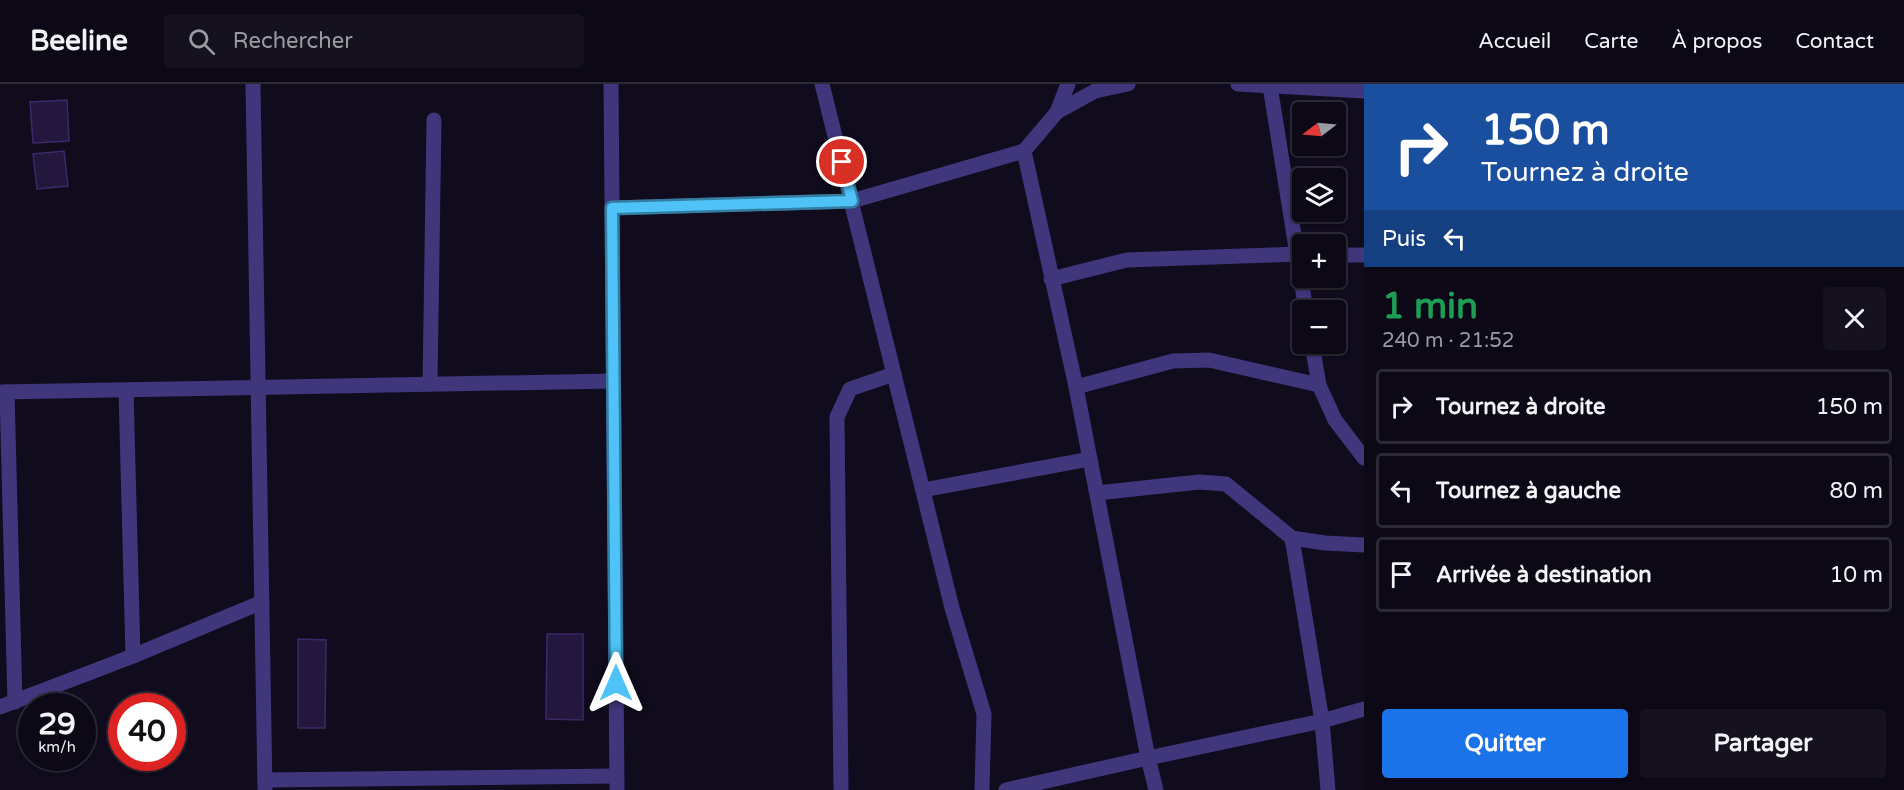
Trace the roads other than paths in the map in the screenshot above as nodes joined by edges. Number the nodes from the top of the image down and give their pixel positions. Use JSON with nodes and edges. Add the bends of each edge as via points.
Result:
{"nodes":[{"id":1,"x":253,"y":84,"type":"edge"},
{"id":2,"x":611,"y":84,"type":"edge"},
{"id":3,"x":822,"y":84,"type":"edge"},
{"id":4,"x":1068,"y":84,"type":"edge"},
{"id":5,"x":1128,"y":84,"type":"edge"},
{"id":6,"x":1238,"y":84,"type":"edge"},
{"id":7,"x":1270,"y":86,"type":"junction"},
{"id":8,"x":1364,"y":91,"type":"edge"},
{"id":9,"x":1057,"y":112,"type":"junction"},
{"id":10,"x":434,"y":120,"type":"dead end"},
{"id":11,"x":1024,"y":151,"type":"junction"},
{"id":12,"x":852,"y":201,"type":"junction"},
{"id":13,"x":612,"y":208,"type":"junction"},
{"id":14,"x":1296,"y":234,"type":"edge"},
{"id":15,"x":1292,"y":254,"type":"edge"},
{"id":16,"x":1346,"y":255,"type":"edge"},
{"id":17,"x":1364,"y":255,"type":"edge"},
{"id":18,"x":1052,"y":279,"type":"junction"},
{"id":19,"x":1313,"y":354,"type":"edge"},
{"id":20,"x":894,"y":374,"type":"junction"},
{"id":21,"x":613,"y":381,"type":"junction"},
{"id":22,"x":430,"y":384,"type":"junction"},
{"id":23,"x":1318,"y":385,"type":"junction"},
{"id":24,"x":1076,"y":387,"type":"junction"},
{"id":25,"x":258,"y":388,"type":"junction"},
{"id":26,"x":126,"y":390,"type":"junction"},
{"id":27,"x":4,"y":392,"type":"edge"},
{"id":28,"x":1364,"y":458,"type":"edge"},
{"id":29,"x":1090,"y":459,"type":"junction"},
{"id":30,"x":923,"y":490,"type":"junction"},
{"id":31,"x":1097,"y":493,"type":"junction"},
{"id":32,"x":1292,"y":538,"type":"junction"},
{"id":33,"x":1364,"y":545,"type":"edge"},
{"id":34,"x":262,"y":602,"type":"junction"},
{"id":35,"x":133,"y":656,"type":"junction"},
{"id":36,"x":15,"y":702,"type":"junction"},
{"id":37,"x":0,"y":707,"type":"edge"},
{"id":38,"x":1364,"y":709,"type":"edge"},
{"id":39,"x":1322,"y":721,"type":"junction"},
{"id":40,"x":1148,"y":758,"type":"junction"},
{"id":41,"x":617,"y":783,"type":"edge"},
{"id":42,"x":265,"y":785,"type":"edge"},
{"id":43,"x":841,"y":790,"type":"edge"},
{"id":44,"x":982,"y":790,"type":"edge"},
{"id":45,"x":1006,"y":790,"type":"edge"},
{"id":46,"x":1156,"y":790,"type":"edge"},
{"id":47,"x":1328,"y":790,"type":"edge"}],
"edges":[{"from":1,"to":25,"type":"street"},
{"from":2,"to":13,"type":"street"},
{"from":3,"to":12,"type":"street"},
{"from":4,"to":9,"type":"street"},
{"from":5,"to":9,"type":"street","via":[[1095,91]]},
{"from":6,"to":7,"type":"street"},
{"from":7,"to":8,"type":"street"},
{"from":7,"to":14,"type":"street"},
{"from":9,"to":11,"type":"street"},
{"from":10,"to":22,"type":"street"},
{"from":11,"to":12,"type":"street"},
{"from":11,"to":18,"type":"street"},
{"from":12,"to":13,"type":"street"},
{"from":12,"to":20,"type":"street"},
{"from":13,"to":21,"type":"street"},
{"from":15,"to":18,"type":"street","via":[[1127,260]]},
{"from":16,"to":17,"type":"street"},
{"from":18,"to":24,"type":"street"},
{"from":19,"to":23,"type":"street"},
{"from":20,"to":30,"type":"street"},
{"from":20,"to":43,"type":"street","via":[[850,389],[837,417]]},
{"from":21,"to":22,"type":"street"},
{"from":21,"to":41,"type":"street"},
{"from":22,"to":25,"type":"street"},
{"from":23,"to":24,"type":"street","via":[[1209,360],[1173,362]]},
{"from":23,"to":28,"type":"street","via":[[1335,420]]},
{"from":24,"to":29,"type":"street"},
{"from":25,"to":26,"type":"street"},
{"from":25,"to":34,"type":"street"},
{"from":26,"to":27,"type":"street"},
{"from":26,"to":35,"type":"street"},
{"from":27,"to":36,"type":"street"},
{"from":29,"to":30,"type":"street"},
{"from":29,"to":31,"type":"street"},
{"from":30,"to":44,"type":"street","via":[[952,608],[984,714]]},
{"from":31,"to":32,"type":"street","via":[[1226,484]]},
{"from":31,"to":40,"type":"street"},
{"from":32,"to":33,"type":"street"},
{"from":32,"to":39,"type":"street"},
{"from":34,"to":35,"type":"street"},
{"from":34,"to":42,"type":"street"},
{"from":35,"to":36,"type":"street"},
{"from":36,"to":37,"type":"street"},
{"from":38,"to":39,"type":"street"},
{"from":39,"to":40,"type":"street"},
{"from":39,"to":47,"type":"street"},
{"from":40,"to":45,"type":"street"},
{"from":40,"to":46,"type":"street"},
{"from":41,"to":42,"type":"street"}]}
